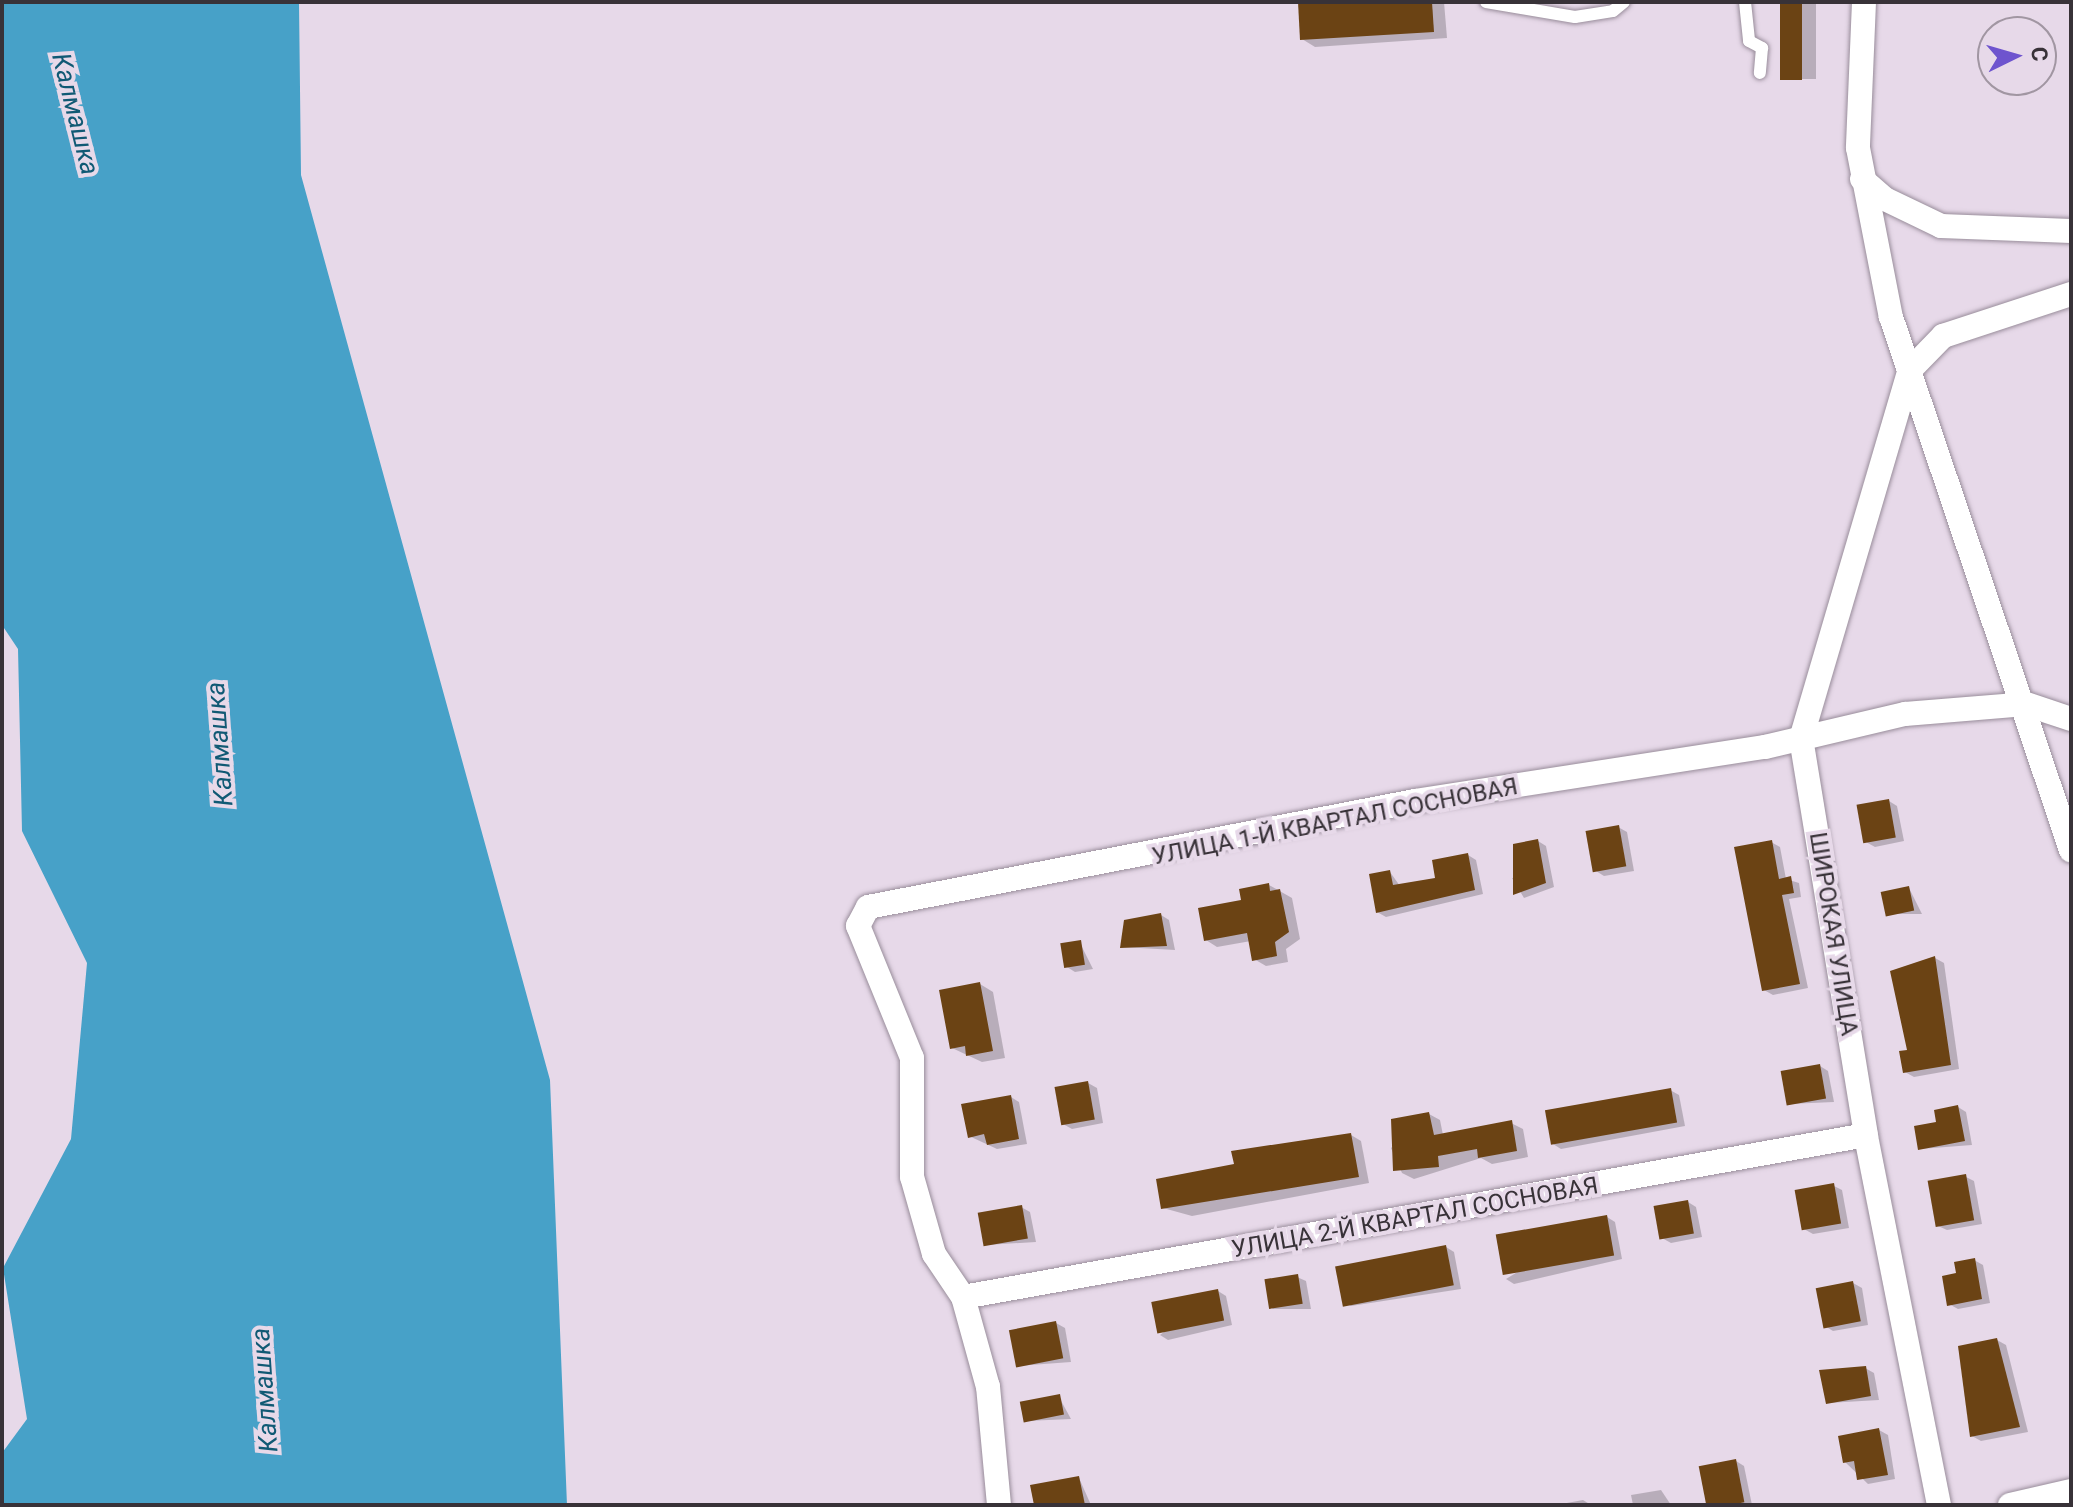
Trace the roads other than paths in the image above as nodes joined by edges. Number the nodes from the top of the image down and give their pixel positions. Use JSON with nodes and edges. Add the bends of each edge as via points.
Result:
{"nodes":[{"id":1,"x":1486,"y":2,"type":"edge"},
{"id":2,"x":1624,"y":2,"type":"edge"},
{"id":3,"x":1864,"y":2,"type":"edge"},
{"id":4,"x":1747,"y":4,"type":"edge"},
{"id":5,"x":1760,"y":73,"type":"dead end"},
{"id":6,"x":1862,"y":179,"type":"junction"},
{"id":7,"x":2071,"y":231,"type":"edge"},
{"id":8,"x":2071,"y":294,"type":"edge"},
{"id":9,"x":1909,"y":371,"type":"junction"},
{"id":10,"x":2026,"y":704,"type":"junction"},
{"id":11,"x":2071,"y":719,"type":"edge"},
{"id":12,"x":1801,"y":739,"type":"junction"},
{"id":13,"x":2071,"y":850,"type":"edge"},
{"id":14,"x":1866,"y":1135,"type":"junction"},
{"id":15,"x":963,"y":1297,"type":"junction"},
{"id":16,"x":2071,"y":1491,"type":"edge"},
{"id":17,"x":999,"y":1505,"type":"edge"},
{"id":18,"x":1939,"y":1505,"type":"edge"},
{"id":19,"x":2010,"y":1505,"type":"edge"}],
"edges":[{"from":1,"to":2,"type":"lane","via":[[1575,17],[1613,11]]},
{"from":3,"to":6,"type":"street","via":[[1856,86]]},
{"from":4,"to":5,"type":"lane","via":[[1749,41],[1762,48]]},
{"from":6,"to":7,"type":"street","via":[[1915,217],[1941,226]]},
{"from":6,"to":9,"type":"street"},
{"from":8,"to":9,"type":"street","via":[[1943,336]]},
{"from":9,"to":10,"type":"street"},
{"from":9,"to":12,"type":"street","name":"ШИРОКАЯ УЛИЦА"},
{"from":10,"to":11,"type":"street"},
{"from":10,"to":12,"type":"street","name":"УЛИЦА 1-Й КВАРТАЛ СОСНОВАЯ","via":[[1905,714]]},
{"from":10,"to":13,"type":"street"},
{"from":12,"to":14,"type":"street","name":"ШИРОКАЯ УЛИЦА"},
{"from":12,"to":15,"type":"street","name":"УЛИЦА 1-Й КВАРТАЛ СОСНОВАЯ","via":[[1415,801],[868,907],[858,926],[912,1058],[912,1177],[934,1254]]},
{"from":14,"to":15,"type":"street","name":"УЛИЦА 2-Й КВАРТАЛ СОСНОВАЯ"},
{"from":14,"to":18,"type":"street","name":"ШИРОКАЯ УЛИЦА"},
{"from":15,"to":17,"type":"street","via":[[988,1387]]},
{"from":16,"to":19,"type":"street"}]}
